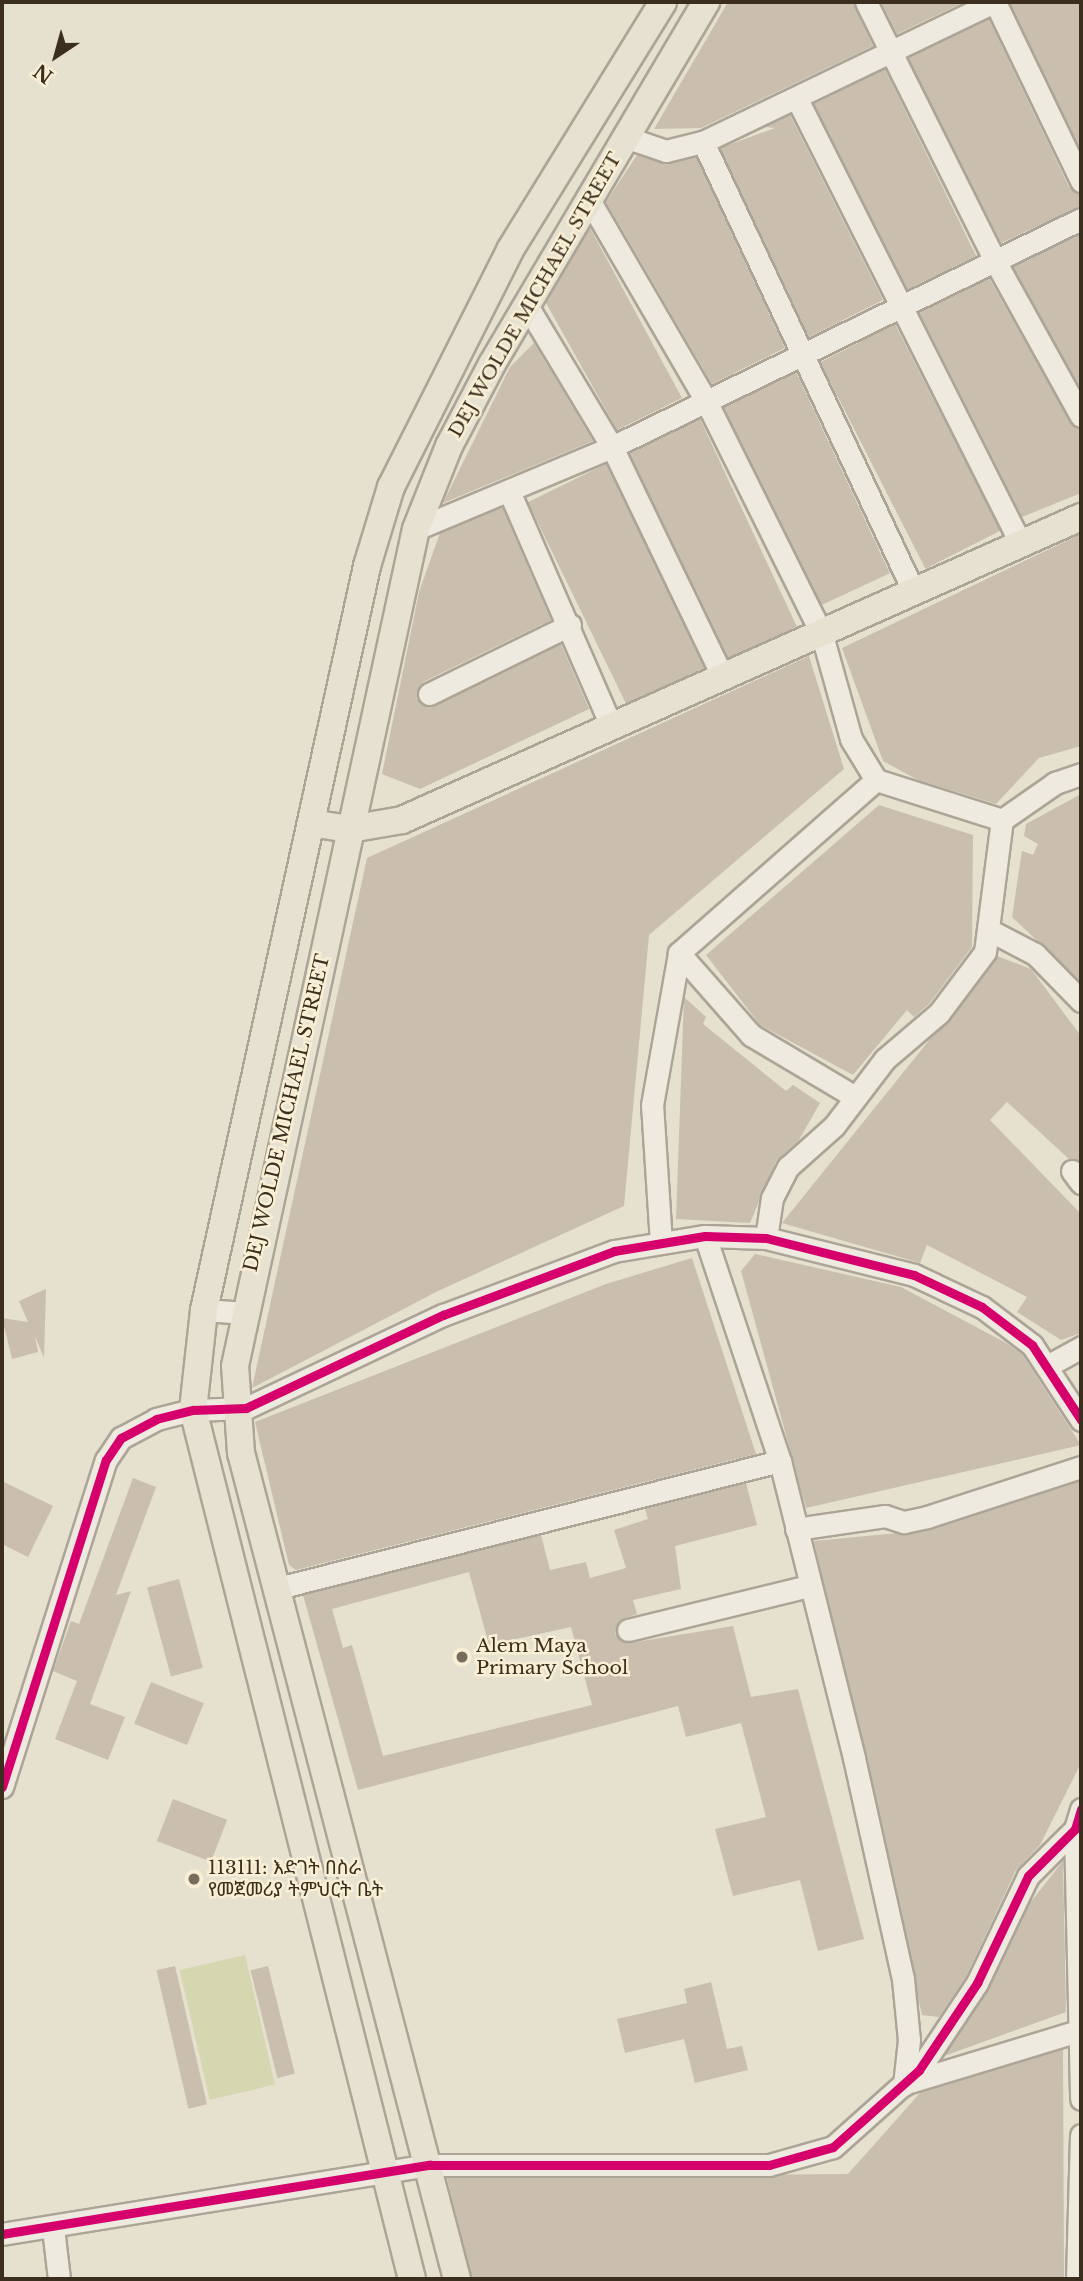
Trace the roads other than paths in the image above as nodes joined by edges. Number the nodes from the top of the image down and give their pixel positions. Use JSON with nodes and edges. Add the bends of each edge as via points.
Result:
{"nodes":[{"id":1,"x":663,"y":2,"type":"edge"},
{"id":2,"x":706,"y":2,"type":"edge"},
{"id":3,"x":866,"y":2,"type":"edge"},
{"id":4,"x":994,"y":2,"type":"edge"},
{"id":5,"x":890,"y":47,"type":"junction"},
{"id":6,"x":797,"y":99,"type":"junction"},
{"id":7,"x":625,"y":137,"type":"junction"},
{"id":8,"x":703,"y":142,"type":"junction"},
{"id":9,"x":1081,"y":181,"type":"edge"},
{"id":10,"x":588,"y":198,"type":"junction"},
{"id":11,"x":1081,"y":219,"type":"edge"},
{"id":12,"x":995,"y":261,"type":"junction"},
{"id":13,"x":526,"y":304,"type":"junction"},
{"id":14,"x":903,"y":304,"type":"junction"},
{"id":15,"x":802,"y":353,"type":"junction"},
{"id":16,"x":705,"y":401,"type":"junction"},
{"id":17,"x":1081,"y":416,"type":"edge"},
{"id":18,"x":612,"y":447,"type":"junction"},
{"id":19,"x":509,"y":491,"type":"junction"},
{"id":20,"x":1081,"y":517,"type":"edge"},
{"id":21,"x":416,"y":529,"type":"junction"},
{"id":22,"x":1021,"y":545,"type":"junction"},
{"id":23,"x":913,"y":590,"type":"junction"},
{"id":24,"x":570,"y":625,"type":"junction"},
{"id":25,"x":822,"y":635,"type":"junction"},
{"id":26,"x":723,"y":678,"type":"junction"},
{"id":27,"x":429,"y":694,"type":"dead end"},
{"id":28,"x":611,"y":726,"type":"junction"},
{"id":29,"x":1081,"y":774,"type":"edge"},
{"id":30,"x":876,"y":780,"type":"junction"},
{"id":31,"x":1002,"y":820,"type":"junction"},
{"id":32,"x":310,"y":823,"type":"junction"},
{"id":33,"x":350,"y":829,"type":"junction"},
{"id":34,"x":989,"y":930,"type":"junction"},
{"id":35,"x":679,"y":953,"type":"junction"},
{"id":36,"x":1081,"y":1001,"type":"edge"},
{"id":37,"x":855,"y":1097,"type":"junction"},
{"id":38,"x":705,"y":1236,"type":"junction"},
{"id":39,"x":766,"y":1238,"type":"junction"},
{"id":40,"x":662,"y":1243,"type":"junction"},
{"id":41,"x":204,"y":1310,"type":"junction"},
{"id":42,"x":243,"y":1313,"type":"junction"},
{"id":43,"x":1081,"y":1347,"type":"edge"},
{"id":44,"x":1049,"y":1365,"type":"junction"},
{"id":45,"x":192,"y":1410,"type":"junction"},
{"id":46,"x":234,"y":1412,"type":"junction"},
{"id":47,"x":1081,"y":1420,"type":"edge"},
{"id":48,"x":780,"y":1461,"type":"junction"},
{"id":49,"x":1081,"y":1467,"type":"edge"},
{"id":50,"x":796,"y":1529,"type":"junction"},
{"id":51,"x":808,"y":1586,"type":"junction"},
{"id":52,"x":278,"y":1588,"type":"junction"},
{"id":53,"x":628,"y":1630,"type":"dead end"},
{"id":54,"x":2,"y":1787,"type":"edge"},
{"id":55,"x":1078,"y":1819,"type":"edge"},
{"id":56,"x":348,"y":1851,"type":"junction"},
{"id":57,"x":306,"y":1855,"type":"junction"},
{"id":58,"x":1081,"y":2030,"type":"edge"},
{"id":59,"x":906,"y":2085,"type":"junction"},
{"id":60,"x":1081,"y":2099,"type":"edge"},
{"id":61,"x":1081,"y":2135,"type":"edge"},
{"id":62,"x":429,"y":2165,"type":"junction"},
{"id":63,"x":386,"y":2172,"type":"junction"},
{"id":64,"x":53,"y":2228,"type":"junction"},
{"id":65,"x":2,"y":2234,"type":"edge"},
{"id":66,"x":60,"y":2279,"type":"edge"},
{"id":67,"x":412,"y":2279,"type":"edge"},
{"id":68,"x":457,"y":2279,"type":"edge"},
{"id":69,"x":1077,"y":2279,"type":"edge"}],
"edges":[{"from":1,"to":32,"type":"main road","name":"DEJ WOLDE MICHAEL STREET","via":[[510,250],[407,445],[367,566]]},
{"from":2,"to":7,"type":"main road","name":"DEJ WOLDE MICHAEL STREET"},
{"from":3,"to":5,"type":"street"},
{"from":4,"to":5,"type":"street"},
{"from":4,"to":9,"type":"street"},
{"from":5,"to":6,"type":"street"},
{"from":5,"to":12,"type":"street"},
{"from":6,"to":8,"type":"street"},
{"from":6,"to":14,"type":"street"},
{"from":7,"to":8,"type":"street","via":[[666,151]]},
{"from":7,"to":10,"type":"main road","name":"DEJ WOLDE MICHAEL STREET"},
{"from":8,"to":15,"type":"street"},
{"from":10,"to":13,"type":"main road","name":"DEJ WOLDE MICHAEL STREET"},
{"from":10,"to":16,"type":"street"},
{"from":11,"to":12,"type":"street"},
{"from":12,"to":14,"type":"street"},
{"from":12,"to":17,"type":"street"},
{"from":13,"to":18,"type":"street"},
{"from":13,"to":21,"type":"main road","name":"DEJ WOLDE MICHAEL STREET","via":[[449,446]]},
{"from":14,"to":15,"type":"street"},
{"from":14,"to":22,"type":"street"},
{"from":15,"to":16,"type":"street"},
{"from":15,"to":23,"type":"street"},
{"from":16,"to":18,"type":"street"},
{"from":16,"to":25,"type":"street"},
{"from":18,"to":19,"type":"street"},
{"from":18,"to":26,"type":"street"},
{"from":19,"to":21,"type":"street"},
{"from":19,"to":24,"type":"street"},
{"from":20,"to":22,"type":"main road"},
{"from":21,"to":33,"type":"main road","name":"DEJ WOLDE MICHAEL STREET"},
{"from":22,"to":23,"type":"main road"},
{"from":23,"to":25,"type":"main road"},
{"from":24,"to":27,"type":"street"},
{"from":24,"to":28,"type":"street"},
{"from":25,"to":26,"type":"main road"},
{"from":25,"to":30,"type":"street","via":[[851,739]]},
{"from":26,"to":28,"type":"main road"},
{"from":28,"to":33,"type":"main road","via":[[401,820]]},
{"from":29,"to":31,"type":"street","via":[[1055,783]]},
{"from":30,"to":31,"type":"street"},
{"from":30,"to":35,"type":"street"},
{"from":31,"to":34,"type":"street"},
{"from":32,"to":33,"type":"main road"},
{"from":32,"to":41,"type":"main road","name":"DEJ WOLDE MICHAEL STREET"},
{"from":33,"to":42,"type":"main road","name":"DEJ WOLDE MICHAEL STREET"},
{"from":34,"to":36,"type":"street","via":[[1035,954]]},
{"from":34,"to":37,"type":"street","via":[[985,952],[939,1013],[885,1059]]},
{"from":35,"to":37,"type":"street","via":[[751,1035]]},
{"from":35,"to":40,"type":"street","via":[[652,1105]]},
{"from":37,"to":39,"type":"street","via":[[834,1126],[788,1167],[772,1198]]},
{"from":38,"to":39,"type":"street"},
{"from":38,"to":40,"type":"street"},
{"from":38,"to":48,"type":"street"},
{"from":39,"to":44,"type":"street","via":[[915,1275],[982,1307]]},
{"from":40,"to":46,"type":"street","via":[[614,1251],[443,1315]]},
{"from":41,"to":42,"type":"street"},
{"from":41,"to":45,"type":"main road","name":"DEJ WOLDE MICHAEL STREET"},
{"from":42,"to":46,"type":"main road","name":"DEJ WOLDE MICHAEL STREET"},
{"from":43,"to":44,"type":"street"},
{"from":44,"to":47,"type":"street"},
{"from":45,"to":46,"type":"street"},
{"from":45,"to":54,"type":"street","via":[[131,1432],[106,1460]]},
{"from":45,"to":57,"type":"main road","name":"DEJ WOLDE MICHAEL STREET","via":[[208,1492]]},
{"from":46,"to":52,"type":"main road","name":"DEJ WOLDE MICHAEL STREET"},
{"from":48,"to":50,"type":"street"},
{"from":48,"to":52,"type":"street"},
{"from":49,"to":50,"type":"street","via":[[928,1517],[904,1522],[885,1516]]},
{"from":50,"to":51,"type":"street"},
{"from":51,"to":53,"type":"street"},
{"from":51,"to":59,"type":"street","via":[[903,1979],[909,2040]]},
{"from":52,"to":56,"type":"main road","name":"DEJ WOLDE MICHAEL STREET"},
{"from":55,"to":58,"type":"street"},
{"from":55,"to":59,"type":"street","via":[[1028,1876],[977,1983]]},
{"from":56,"to":57,"type":"main road"},
{"from":56,"to":62,"type":"main road","name":"DEJ WOLDE MICHAEL STREET"},
{"from":57,"to":63,"type":"main road","name":"DEJ WOLDE MICHAEL STREET"},
{"from":58,"to":59,"type":"street"},
{"from":58,"to":60,"type":"street"},
{"from":59,"to":62,"type":"street","via":[[833,2147],[769,2165]]},
{"from":61,"to":69,"type":"street"},
{"from":62,"to":63,"type":"street"},
{"from":62,"to":68,"type":"main road","name":"DEJ WOLDE MICHAEL STREET"},
{"from":63,"to":64,"type":"street"},
{"from":63,"to":67,"type":"main road","name":"DEJ WOLDE MICHAEL STREET"},
{"from":64,"to":65,"type":"street"},
{"from":64,"to":66,"type":"street"}]}
